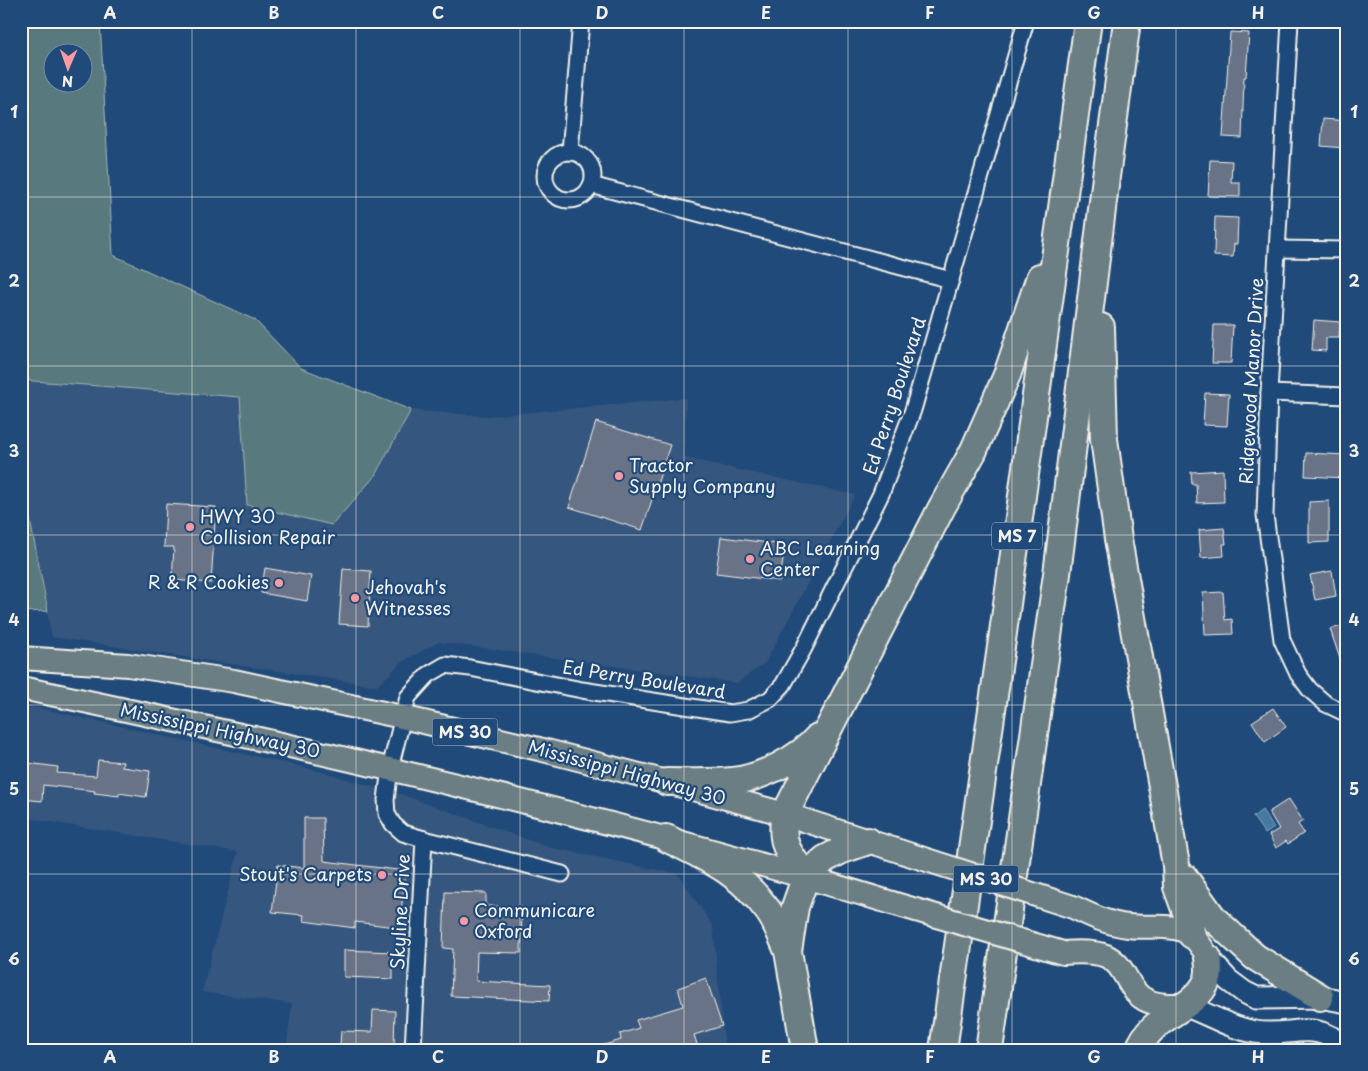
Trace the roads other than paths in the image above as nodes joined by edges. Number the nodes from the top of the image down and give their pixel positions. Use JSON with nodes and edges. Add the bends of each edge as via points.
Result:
{"nodes":[{"id":1,"x":581,"y":21,"type":"edge"},
{"id":2,"x":1026,"y":21,"type":"edge"},
{"id":3,"x":1088,"y":21,"type":"edge"},
{"id":4,"x":1127,"y":21,"type":"edge"},
{"id":5,"x":1290,"y":21,"type":"edge"},
{"id":6,"x":570,"y":152,"type":"junction"},
{"id":7,"x":1106,"y":177,"type":"junction"},
{"id":8,"x":591,"y":185,"type":"junction"},
{"id":9,"x":1066,"y":188,"type":"junction"},
{"id":10,"x":1278,"y":249,"type":"junction"},
{"id":11,"x":1347,"y":250,"type":"edge"},
{"id":12,"x":951,"y":280,"type":"junction"},
{"id":13,"x":1269,"y":393,"type":"junction"},
{"id":14,"x":1347,"y":396,"type":"edge"},
{"id":15,"x":21,"y":658,"type":"edge"},
{"id":16,"x":81,"y":662,"type":"junction"},
{"id":17,"x":21,"y":688,"type":"edge"},
{"id":18,"x":75,"y":699,"type":"junction"},
{"id":19,"x":1347,"y":714,"type":"edge"},
{"id":20,"x":402,"y":717,"type":"junction"},
{"id":21,"x":830,"y":723,"type":"junction"},
{"id":22,"x":390,"y":768,"type":"junction"},
{"id":23,"x":667,"y":782,"type":"junction"},
{"id":24,"x":785,"y":814,"type":"junction"},
{"id":25,"x":666,"y":838,"type":"junction"},
{"id":26,"x":424,"y":839,"type":"junction"},
{"id":27,"x":868,"y":841,"type":"junction"},
{"id":28,"x":1176,"y":865,"type":"junction"},
{"id":29,"x":562,"y":874,"type":"dead end"},
{"id":30,"x":806,"y":876,"type":"junction"},
{"id":31,"x":1192,"y":936,"type":"junction"},
{"id":32,"x":788,"y":951,"type":"junction"},
{"id":33,"x":1208,"y":958,"type":"junction"},
{"id":34,"x":1320,"y":996,"type":"junction"},
{"id":35,"x":1347,"y":1002,"type":"edge"},
{"id":36,"x":1191,"y":1008,"type":"junction"},
{"id":37,"x":1347,"y":1049,"type":"edge"},
{"id":38,"x":413,"y":1050,"type":"edge"},
{"id":39,"x":804,"y":1050,"type":"edge"},
{"id":40,"x":943,"y":1050,"type":"edge"},
{"id":41,"x":989,"y":1050,"type":"edge"},
{"id":42,"x":1139,"y":1050,"type":"edge"},
{"id":43,"x":1151,"y":1050,"type":"edge"}],
"edges":[{"from":1,"to":6,"type":"street"},
{"from":2,"to":12,"type":"street","name":"Ed Perry Boulevard"},
{"from":3,"to":9,"type":"highway","number":"MS 7"},
{"from":4,"to":7,"type":"highway","number":"MS 7"},
{"from":5,"to":10,"type":"street","name":"Ridgewood Manor Drive"},
{"from":6,"to":8,"type":"street","via":[[577,153],[589,163],[593,177]]},
{"from":6,"to":8,"type":"street","via":[[555,155],[546,167],[544,176],[550,191],[556,197],[572,200],[587,192]]},
{"from":7,"to":28,"type":"highway","via":[[1101,344],[1104,439]]},
{"from":7,"to":41,"type":"highway","number":"MS 7","via":[[1057,574]]},
{"from":8,"to":12,"type":"street"},
{"from":9,"to":21,"type":"highway","via":[[1034,300],[1007,375],[973,452]]},
{"from":9,"to":40,"type":"highway","number":"MS 7"},
{"from":10,"to":11,"type":"street"},
{"from":10,"to":13,"type":"street","name":"Ridgewood Manor Drive"},
{"from":12,"to":20,"type":"street","name":"Ed Perry Boulevard","via":[[913,410],[881,494],[804,648],[783,686],[770,699],[748,710],[730,713],[446,665],[428,675],[408,697]]},
{"from":13,"to":14,"type":"street"},
{"from":13,"to":19,"type":"street","name":"Ridgewood Manor Drive","via":[[1264,515],[1282,640],[1298,674],[1310,690],[1326,704]]},
{"from":15,"to":16,"type":"main road","name":"Mississippi Highway 30","number":"MS 30"},
{"from":16,"to":18,"type":"main road"},
{"from":16,"to":20,"type":"main road","name":"Mississippi Highway 30","number":"MS 30","via":[[234,681]]},
{"from":17,"to":18,"type":"main road","name":"Mississippi Highway 30"},
{"from":18,"to":22,"type":"main road","name":"Mississippi Highway 30"},
{"from":20,"to":22,"type":"street","name":"Ed Perry Boulevard"},
{"from":20,"to":23,"type":"main road","name":"Mississippi Highway 30","number":"MS 30"},
{"from":21,"to":23,"type":"highway","via":[[809,747],[788,762],[763,773],[735,781]]},
{"from":21,"to":24,"type":"highway"},
{"from":22,"to":25,"type":"main road","name":"Mississippi Highway 30"},
{"from":22,"to":26,"type":"street","name":"Skyline Drive","via":[[387,814],[404,833]]},
{"from":23,"to":24,"type":"main road","name":"Mississippi Highway 30","number":"MS 30"},
{"from":24,"to":27,"type":"main road","name":"Mississippi Highway 30","number":"MS 30"},
{"from":24,"to":30,"type":"highway","via":[[783,840],[789,855]]},
{"from":25,"to":30,"type":"main road","name":"Mississippi Highway 30"},
{"from":25,"to":32,"type":"highway","via":[[723,866],[750,888],[770,914]]},
{"from":26,"to":29,"type":"street"},
{"from":26,"to":38,"type":"street","name":"Skyline Drive"},
{"from":27,"to":30,"type":"highway","via":[[825,859]]},
{"from":27,"to":31,"type":"main road","name":"Mississippi Highway 30","number":"MS 30","bridge":true,"via":[[1101,919],[1128,926],[1177,928]]},
{"from":28,"to":31,"type":"highway","via":[[1177,886]]},
{"from":28,"to":34,"type":"highway","via":[[1214,919],[1255,958]]},
{"from":30,"to":32,"type":"highway","via":[[795,907]]},
{"from":30,"to":36,"type":"main road","name":"Mississippi Highway 30","bridge":true,"via":[[1063,952],[1106,956],[1121,967],[1134,991],[1145,1000]]},
{"from":31,"to":33,"type":"main road","via":[[1202,945]]},
{"from":32,"to":39,"type":"highway"},
{"from":33,"to":34,"type":"main road","via":[[1228,980],[1256,998]]},
{"from":33,"to":36,"type":"highway","via":[[1207,981]]},
{"from":34,"to":35,"type":"main road"},
{"from":36,"to":37,"type":"main road","via":[[1233,1027],[1257,1033],[1317,1030],[1336,1039]]},
{"from":36,"to":42,"type":"highway","via":[[1152,1027]]},
{"from":36,"to":43,"type":"highway"}]}
